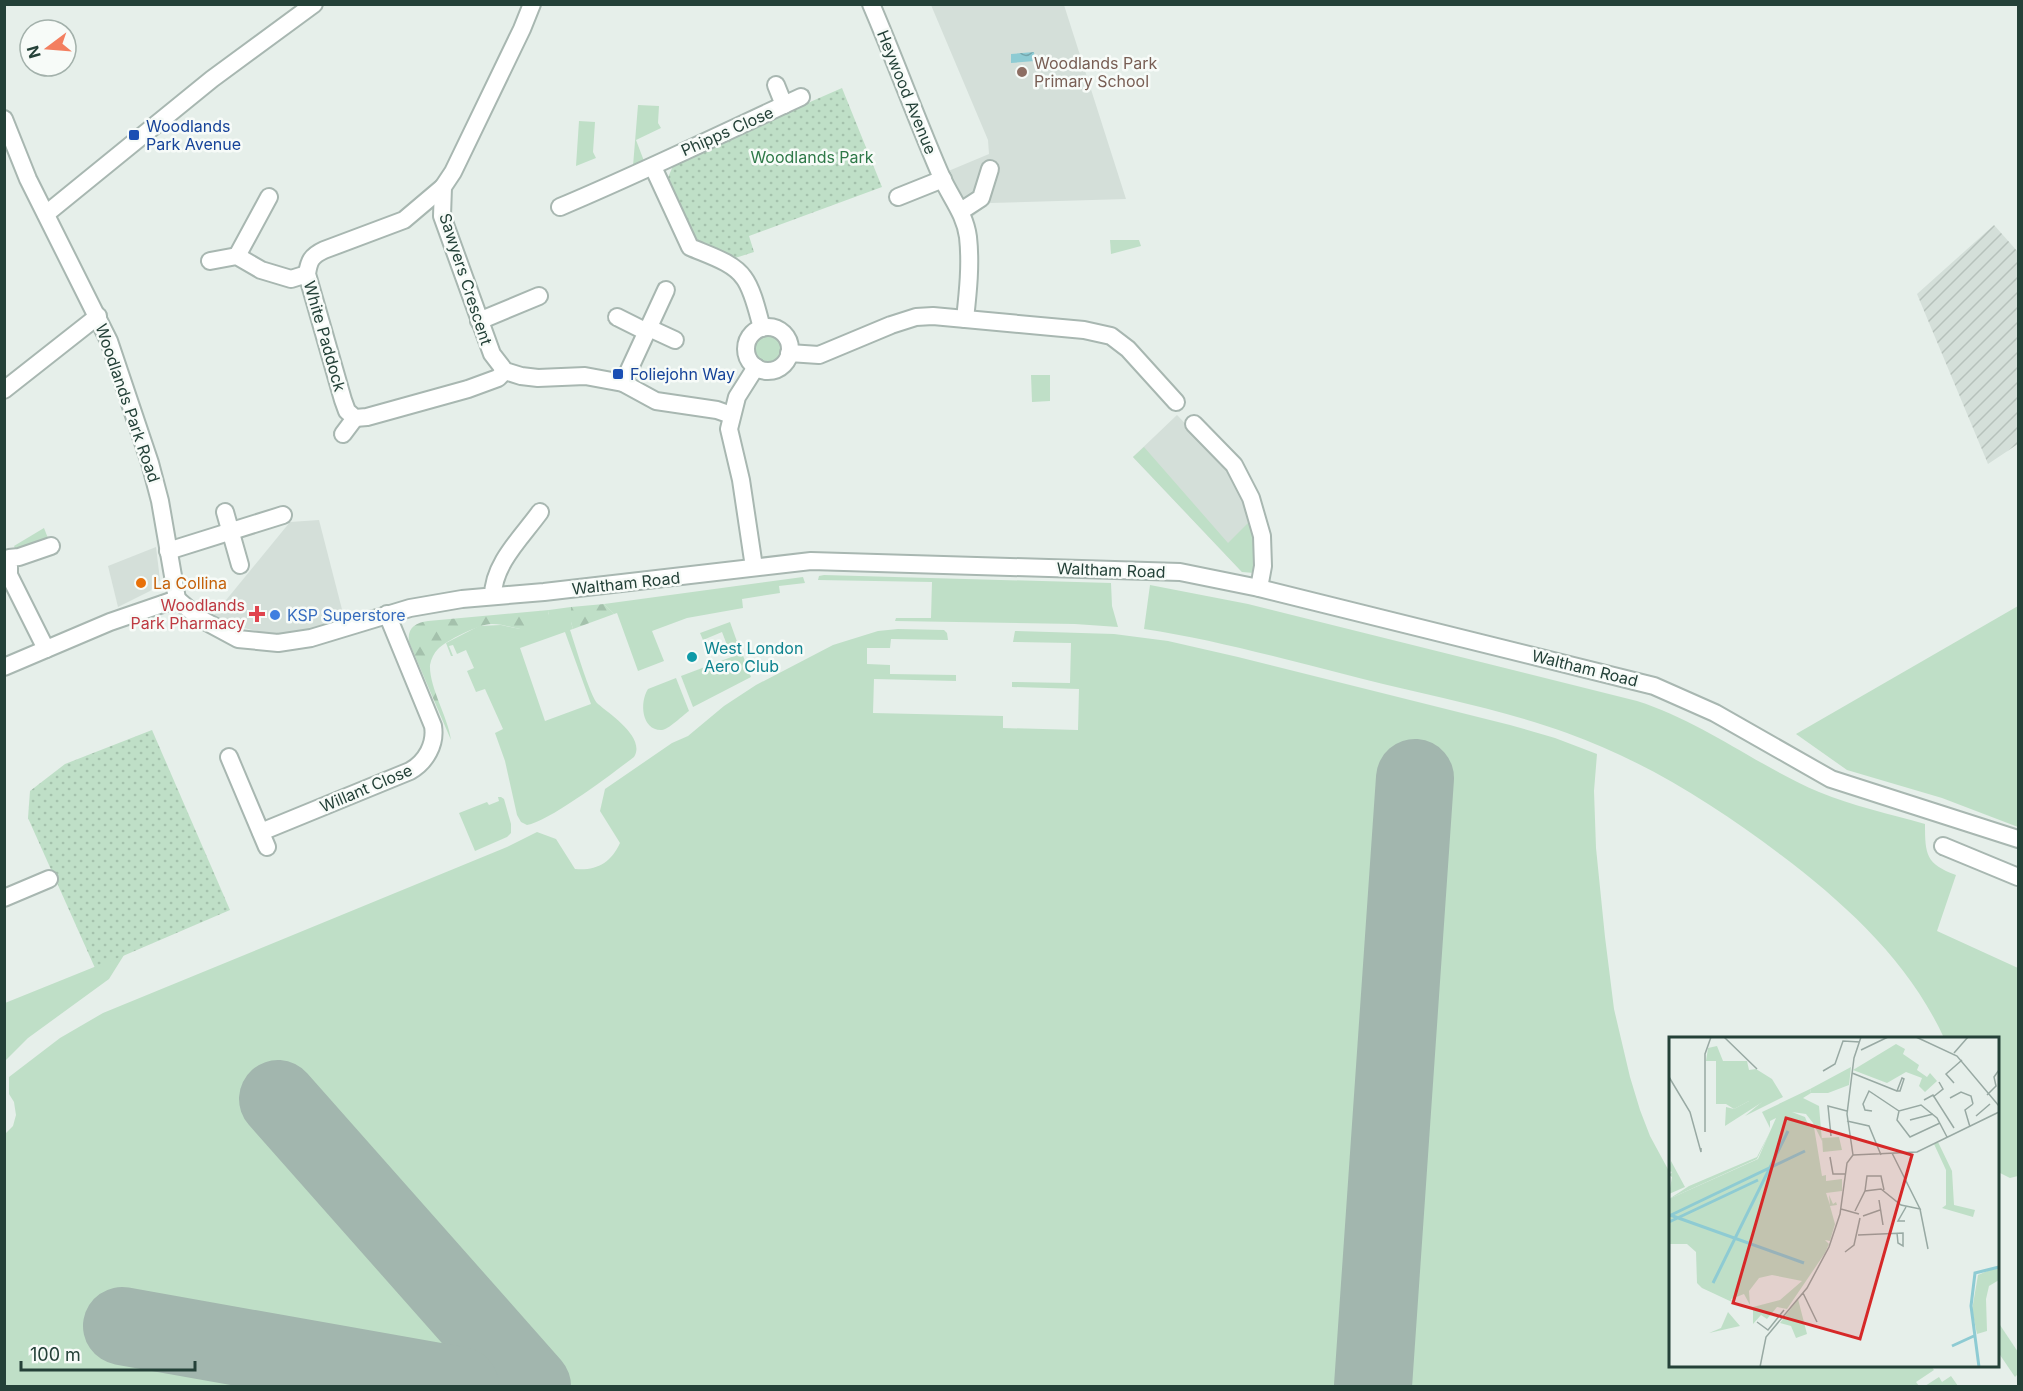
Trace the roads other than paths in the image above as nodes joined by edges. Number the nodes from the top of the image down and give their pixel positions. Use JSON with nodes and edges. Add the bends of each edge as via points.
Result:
{"nodes":[{"id":1,"x":314,"y":4,"type":"edge"},
{"id":2,"x":532,"y":4,"type":"edge"},
{"id":3,"x":871,"y":4,"type":"edge"},
{"id":4,"x":776,"y":85,"type":"dead end"},
{"id":5,"x":801,"y":97,"type":"dead end"},
{"id":6,"x":784,"y":105,"type":"junction"},
{"id":7,"x":4,"y":119,"type":"edge"},
{"id":8,"x":653,"y":167,"type":"junction"},
{"id":9,"x":990,"y":170,"type":"dead end"},
{"id":10,"x":943,"y":179,"type":"junction"},
{"id":11,"x":443,"y":187,"type":"junction"},
{"id":12,"x":268,"y":197,"type":"dead end"},
{"id":13,"x":568,"y":197,"type":"dead end"},
{"id":14,"x":898,"y":197,"type":"dead end"},
{"id":15,"x":419,"y":208,"type":"junction"},
{"id":16,"x":961,"y":211,"type":"junction"},
{"id":17,"x":46,"y":214,"type":"junction"},
{"id":18,"x":442,"y":216,"type":"junction"},
{"id":19,"x":237,"y":256,"type":"junction"},
{"id":20,"x":210,"y":261,"type":"dead end"},
{"id":21,"x":307,"y":274,"type":"junction"},
{"id":22,"x":666,"y":290,"type":"dead end"},
{"id":23,"x":539,"y":297,"type":"dead end"},
{"id":24,"x":98,"y":316,"type":"junction"},
{"id":25,"x":617,"y":317,"type":"dead end"},
{"id":26,"x":965,"y":319,"type":"junction"},
{"id":27,"x":479,"y":321,"type":"junction"},
{"id":28,"x":762,"y":328,"type":"junction"},
{"id":29,"x":648,"y":330,"type":"junction"},
{"id":30,"x":675,"y":340,"type":"dead end"},
{"id":31,"x":789,"y":353,"type":"junction"},
{"id":32,"x":756,"y":368,"type":"junction"},
{"id":33,"x":505,"y":371,"type":"junction"},
{"id":34,"x":623,"y":384,"type":"junction"},
{"id":35,"x":4,"y":390,"type":"edge"},
{"id":36,"x":1176,"y":402,"type":"dead end"},
{"id":37,"x":731,"y":415,"type":"junction"},
{"id":38,"x":355,"y":418,"type":"junction"},
{"id":39,"x":1194,"y":424,"type":"dead end"},
{"id":40,"x":343,"y":434,"type":"dead end"},
{"id":41,"x":225,"y":513,"type":"dead end"},
{"id":42,"x":540,"y":513,"type":"dead end"},
{"id":43,"x":283,"y":515,"type":"dead end"},
{"id":44,"x":229,"y":532,"type":"junction"},
{"id":45,"x":51,"y":546,"type":"dead end"},
{"id":46,"x":168,"y":551,"type":"junction"},
{"id":47,"x":7,"y":556,"type":"edge"},
{"id":48,"x":240,"y":565,"type":"dead end"},
{"id":49,"x":754,"y":567,"type":"junction"},
{"id":50,"x":1259,"y":588,"type":"junction"},
{"id":51,"x":493,"y":596,"type":"junction"},
{"id":52,"x":177,"y":599,"type":"junction"},
{"id":53,"x":387,"y":614,"type":"junction"},
{"id":54,"x":46,"y":649,"type":"junction"},
{"id":55,"x":4,"y":667,"type":"edge"},
{"id":56,"x":229,"y":757,"type":"dead end"},
{"id":57,"x":2019,"y":839,"type":"edge"},
{"id":58,"x":1943,"y":846,"type":"dead end"},
{"id":59,"x":2019,"y":877,"type":"edge"},
{"id":60,"x":49,"y":879,"type":"dead end"},
{"id":61,"x":4,"y":898,"type":"edge"}],
"edges":[{"from":1,"to":17,"type":"street","via":[[212,79]]},
{"from":2,"to":11,"type":"street","name":"Sawyers Crescent"},
{"from":3,"to":10,"type":"street","name":"Heywood Avenue"},
{"from":4,"to":6,"type":"street"},
{"from":5,"to":6,"type":"street","name":"Phipps Close"},
{"from":6,"to":8,"type":"street","name":"Phipps Close"},
{"from":7,"to":17,"type":"street","name":"Woodlands Park Road"},
{"from":8,"to":13,"type":"street","name":"Phipps Close"},
{"from":8,"to":28,"type":"street","via":[[690,247],[725,263],[744,278]]},
{"from":9,"to":16,"type":"street","via":[[981,198]]},
{"from":10,"to":14,"type":"street"},
{"from":10,"to":16,"type":"street","name":"Heywood Avenue"},
{"from":11,"to":15,"type":"street","name":"White Paddock"},
{"from":11,"to":18,"type":"street","name":"Sawyers Crescent"},
{"from":12,"to":19,"type":"street"},
{"from":15,"to":18,"type":"street"},
{"from":15,"to":21,"type":"street","name":"White Paddock","via":[[404,220],[315,254],[309,260]]},
{"from":16,"to":26,"type":"street","name":"Heywood Avenue","via":[[969,256]]},
{"from":17,"to":24,"type":"street","name":"Woodlands Park Road"},
{"from":18,"to":27,"type":"street","name":"Sawyers Crescent"},
{"from":19,"to":20,"type":"street"},
{"from":19,"to":21,"type":"street","via":[[261,270],[291,279]]},
{"from":21,"to":38,"type":"street","name":"White Paddock","via":[[347,411]]},
{"from":22,"to":29,"type":"street"},
{"from":23,"to":27,"type":"street"},
{"from":24,"to":35,"type":"street"},
{"from":24,"to":46,"type":"street","name":"Woodlands Park Road","via":[[150,463]]},
{"from":25,"to":29,"type":"street"},
{"from":26,"to":31,"type":"street","via":[[915,317],[819,355]]},
{"from":26,"to":36,"type":"street","via":[[1111,336]]},
{"from":27,"to":33,"type":"street","name":"Sawyers Crescent","via":[[492,354]]},
{"from":28,"to":31,"type":"street","via":[[783,333]]},
{"from":28,"to":32,"type":"street","via":[[747,342],[747,357]]},
{"from":29,"to":30,"type":"street"},
{"from":29,"to":34,"type":"street"},
{"from":31,"to":32,"type":"street","via":[[777,369]]},
{"from":32,"to":37,"type":"street","via":[[737,397]]},
{"from":33,"to":34,"type":"street","via":[[538,378],[585,376]]},
{"from":33,"to":38,"type":"street","via":[[498,378],[468,389]]},
{"from":34,"to":37,"type":"street","via":[[656,401]]},
{"from":37,"to":49,"type":"street","via":[[729,429]]},
{"from":38,"to":40,"type":"street"},
{"from":39,"to":50,"type":"street","via":[[1234,465],[1251,498],[1262,536]]},
{"from":41,"to":44,"type":"street"},
{"from":42,"to":51,"type":"street","via":[[502,562]]},
{"from":43,"to":44,"type":"street"},
{"from":44,"to":46,"type":"street"},
{"from":44,"to":48,"type":"street"},
{"from":45,"to":47,"type":"street","via":[[19,557]]},
{"from":46,"to":52,"type":"street","name":"Woodlands Park Road"},
{"from":47,"to":54,"type":"street","via":[[9,574]]},
{"from":49,"to":50,"type":"street","name":"Waltham Road","via":[[812,561],[1180,572]]},
{"from":49,"to":51,"type":"street","name":"Waltham Road"},
{"from":50,"to":57,"type":"street","name":"Waltham Road","via":[[1654,686],[1715,713],[1831,779]]},
{"from":51,"to":53,"type":"street","name":"Waltham Road"},
{"from":52,"to":53,"type":"street","name":"Waltham Road","via":[[199,618],[238,639],[278,643],[310,638]]},
{"from":52,"to":54,"type":"street"},
{"from":53,"to":56,"type":"street","name":"Willant Close","via":[[433,726],[433,738],[420,764],[264,839]]},
{"from":54,"to":55,"type":"street"},
{"from":58,"to":59,"type":"street"},
{"from":60,"to":61,"type":"street"}]}
